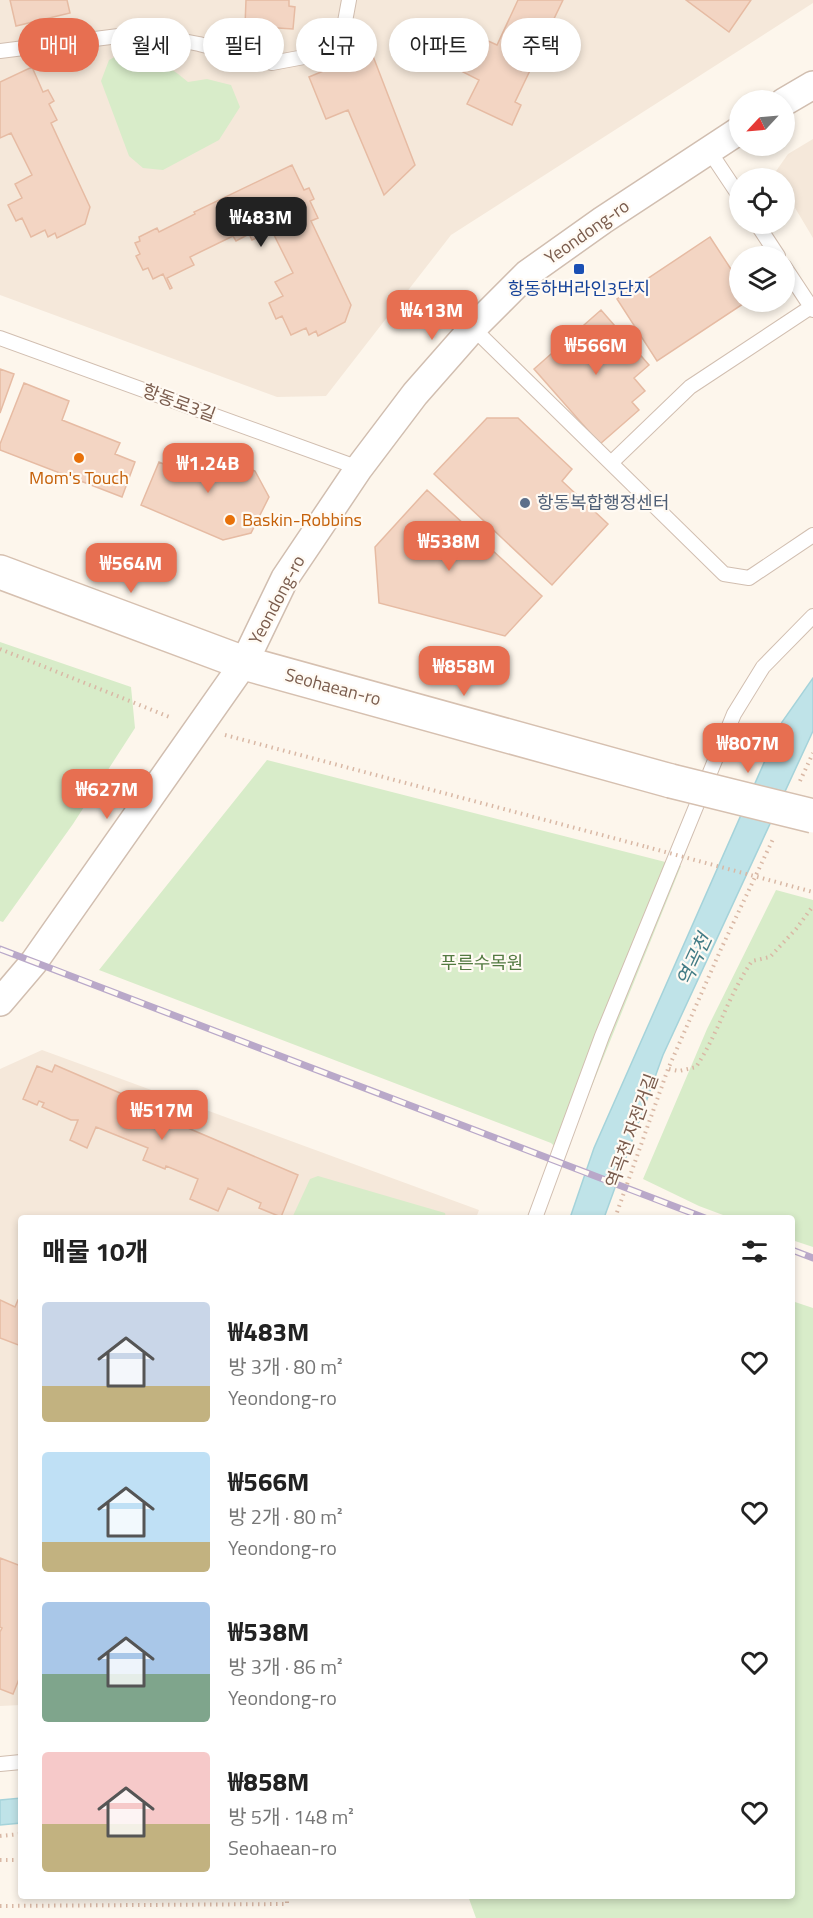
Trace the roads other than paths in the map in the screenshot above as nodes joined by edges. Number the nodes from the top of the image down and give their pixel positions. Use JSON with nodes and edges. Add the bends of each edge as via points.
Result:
{"nodes":[{"id":1,"x":349,"y":0,"type":"edge"},
{"id":2,"x":0,"y":51,"type":"edge"},
{"id":3,"x":813,"y":85,"type":"edge"},
{"id":4,"x":795,"y":96,"type":"edge"},
{"id":5,"x":729,"y":137,"type":"edge"},
{"id":6,"x":708,"y":149,"type":"junction"},
{"id":7,"x":729,"y":180,"type":"edge"},
{"id":8,"x":795,"y":282,"type":"edge"},
{"id":9,"x":812,"y":308,"type":"edge"},
{"id":10,"x":473,"y":328,"type":"junction"},
{"id":11,"x":0,"y":338,"type":"edge"},
{"id":12,"x":611,"y":463,"type":"junction"},
{"id":13,"x":359,"y":468,"type":"junction"},
{"id":14,"x":813,"y":535,"type":"edge"},
{"id":15,"x":0,"y":572,"type":"edge"},
{"id":16,"x":813,"y":616,"type":"edge"},
{"id":17,"x":244,"y":663,"type":"junction"},
{"id":18,"x":813,"y":816,"type":"edge"},
{"id":19,"x":0,"y":1002,"type":"edge"},
{"id":20,"x":536,"y":1215,"type":"edge"},
{"id":21,"x":18,"y":1762,"type":"edge"},
{"id":22,"x":0,"y":1764,"type":"edge"}],
"edges":[{"from":1,"to":2,"type":"lane","via":[[344,27],[320,54],[272,63],[142,33]]},
{"from":3,"to":4,"type":"street"},
{"from":5,"to":6,"type":"street","name":"Yeondong-ro"},
{"from":6,"to":7,"type":"lane"},
{"from":6,"to":10,"type":"street","name":"Yeondong-ro","via":[[527,274]]},
{"from":8,"to":9,"type":"lane"},
{"from":9,"to":12,"type":"lane","via":[[690,387]]},
{"from":10,"to":12,"type":"lane"},
{"from":10,"to":13,"type":"street","name":"Yeondong-ro","via":[[415,394]]},
{"from":11,"to":13,"type":"lane","name":"항동로3길"},
{"from":12,"to":14,"type":"lane","via":[[724,574],[749,578]]},
{"from":13,"to":17,"type":"street","name":"Yeondong-ro","via":[[285,578]]},
{"from":15,"to":17,"type":"main road","name":"Seohaean-ro"},
{"from":16,"to":20,"type":"lane","via":[[763,667],[734,714],[602,1036]]},
{"from":17,"to":18,"type":"main road","name":"Seohaean-ro","bridge":true,"via":[[671,781]]},
{"from":17,"to":19,"type":"street","name":"Yeondong-ro","via":[[34,962]]},
{"from":21,"to":22,"type":"lane"}]}
